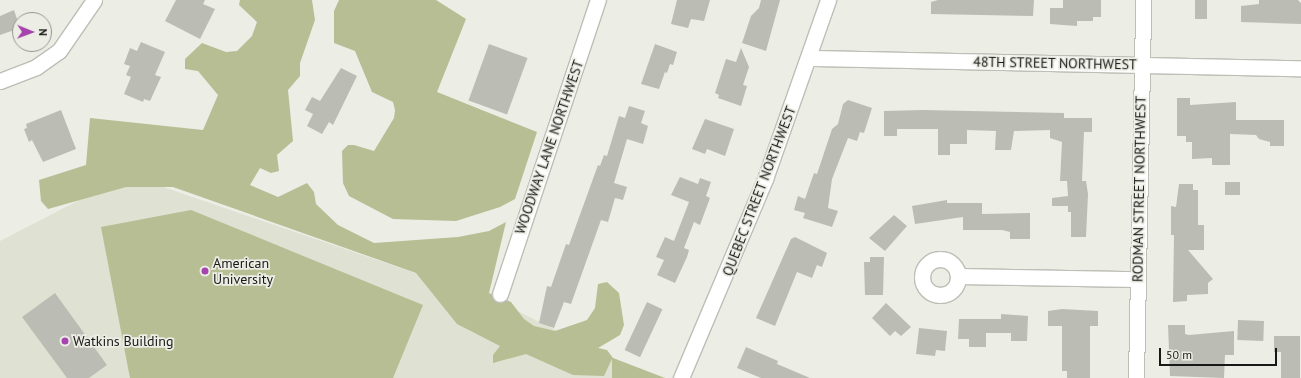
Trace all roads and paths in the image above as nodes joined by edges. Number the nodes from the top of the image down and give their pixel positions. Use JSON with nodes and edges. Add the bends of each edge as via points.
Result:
{"nodes":[{"id":1,"x":94,"y":0,"type":"edge"},
{"id":2,"x":598,"y":0,"type":"edge"},
{"id":3,"x":828,"y":0,"type":"edge"},
{"id":4,"x":1142,"y":0,"type":"edge"},
{"id":5,"x":810,"y":58,"type":"junction"},
{"id":6,"x":1141,"y":65,"type":"junction"},
{"id":7,"x":1301,"y":68,"type":"edge"},
{"id":8,"x":0,"y":81,"type":"edge"},
{"id":9,"x":958,"y":276,"type":"dead end"},
{"id":10,"x":1137,"y":279,"type":"junction"},
{"id":11,"x":500,"y":294,"type":"dead end"},
{"id":12,"x":681,"y":378,"type":"edge"},
{"id":13,"x":1136,"y":378,"type":"edge"}],
"edges":[{"from":1,"to":8,"type":"street","via":[[59,51],[36,67]]},
{"from":2,"to":11,"type":"street","name":"WOODWAY LANE NORTHWEST"},
{"from":3,"to":5,"type":"street","name":"QUEBEC STREET NORTHWEST"},
{"from":4,"to":6,"type":"street","name":"RODMAN STREET NORTHWEST"},
{"from":5,"to":6,"type":"street","name":"48TH STREET NORTHWEST"},
{"from":5,"to":12,"type":"street","name":"QUEBEC STREET NORTHWEST","via":[[751,216]]},
{"from":6,"to":7,"type":"street","name":"48TH STREET NORTHWEST"},
{"from":6,"to":10,"type":"street","name":"RODMAN STREET NORTHWEST"},
{"from":9,"to":10,"type":"street"},
{"from":10,"to":13,"type":"street","name":"RODMAN STREET NORTHWEST"}]}
